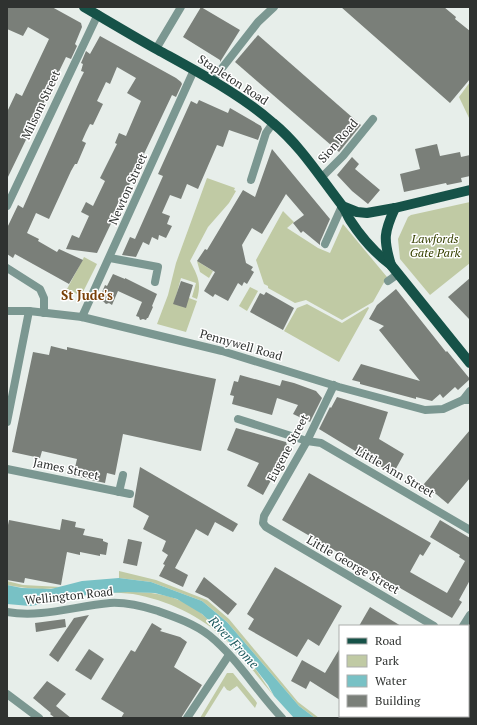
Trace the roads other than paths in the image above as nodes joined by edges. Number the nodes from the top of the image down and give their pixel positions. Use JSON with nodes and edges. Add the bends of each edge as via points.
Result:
{"nodes":[{"id":1,"x":84,"y":7,"type":"edge"},
{"id":2,"x":181,"y":7,"type":"edge"},
{"id":3,"x":274,"y":7,"type":"edge"},
{"id":4,"x":98,"y":14,"type":"junction"},
{"id":5,"x":156,"y":49,"type":"junction"},
{"id":6,"x":194,"y":70,"type":"junction"},
{"id":7,"x":212,"y":81,"type":"junction"},
{"id":8,"x":373,"y":119,"type":"dead end"},
{"id":9,"x":273,"y":123,"type":"junction"},
{"id":10,"x":321,"y":178,"type":"junction"},
{"id":11,"x":251,"y":180,"type":"dead end"},
{"id":12,"x":470,"y":190,"type":"edge"},
{"id":13,"x":7,"y":206,"type":"edge"},
{"id":14,"x":342,"y":206,"type":"junction"},
{"id":15,"x":395,"y":208,"type":"junction"},
{"id":16,"x":325,"y":244,"type":"dead end"},
{"id":17,"x":110,"y":258,"type":"junction"},
{"id":18,"x":391,"y":265,"type":"junction"},
{"id":19,"x":7,"y":268,"type":"edge"},
{"id":20,"x":398,"y":274,"type":"junction"},
{"id":21,"x":388,"y":281,"type":"dead end"},
{"id":22,"x":155,"y":282,"type":"dead end"},
{"id":23,"x":7,"y":311,"type":"edge"},
{"id":24,"x":29,"y":312,"type":"junction"},
{"id":25,"x":44,"y":313,"type":"junction"},
{"id":26,"x":82,"y":317,"type":"junction"},
{"id":27,"x":470,"y":363,"type":"edge"},
{"id":28,"x":334,"y":385,"type":"junction"},
{"id":29,"x":470,"y":391,"type":"edge"},
{"id":30,"x":467,"y":400,"type":"edge"},
{"id":31,"x":238,"y":419,"type":"dead end"},
{"id":32,"x":7,"y":422,"type":"edge"},
{"id":33,"x":306,"y":441,"type":"junction"},
{"id":34,"x":7,"y":469,"type":"edge"},
{"id":35,"x":123,"y":475,"type":"dead end"},
{"id":36,"x":120,"y":492,"type":"junction"},
{"id":37,"x":130,"y":494,"type":"dead end"},
{"id":38,"x":263,"y":522,"type":"joint"},
{"id":39,"x":470,"y":530,"type":"edge"},
{"id":40,"x":7,"y":612,"type":"edge"},
{"id":41,"x":470,"y":615,"type":"edge"},
{"id":42,"x":432,"y":625,"type":"edge"},
{"id":43,"x":464,"y":625,"type":"edge"},
{"id":44,"x":229,"y":655,"type":"junction"},
{"id":45,"x":7,"y":695,"type":"edge"},
{"id":46,"x":40,"y":718,"type":"edge"},
{"id":47,"x":187,"y":718,"type":"edge"},
{"id":48,"x":282,"y":718,"type":"edge"}],
"edges":[{"from":1,"to":4,"type":"main road","name":"Stapleton Road"},
{"from":2,"to":5,"type":"street"},
{"from":3,"to":7,"type":"street","via":[[258,22]]},
{"from":4,"to":5,"type":"main road","name":"Stapleton Road"},
{"from":4,"to":13,"type":"street","name":"Milsom Street"},
{"from":5,"to":6,"type":"main road","name":"Stapleton Road"},
{"from":6,"to":7,"type":"main road","name":"Stapleton Road"},
{"from":6,"to":17,"type":"street","name":"Newton Street"},
{"from":7,"to":9,"type":"main road","name":"Stapleton Road","via":[[236,95]]},
{"from":8,"to":10,"type":"street","name":"Sion Road"},
{"from":9,"to":10,"type":"main road","name":"Stapleton Road"},
{"from":9,"to":11,"type":"street","via":[[266,133]]},
{"from":10,"to":14,"type":"main road","name":"Stapleton Road"},
{"from":12,"to":15,"type":"main road"},
{"from":14,"to":15,"type":"main road","via":[[367,213]]},
{"from":14,"to":16,"type":"street"},
{"from":14,"to":18,"type":"main road","name":"Stapleton Road","via":[[362,236],[378,255]]},
{"from":15,"to":18,"type":"main road","via":[[387,226],[385,239]]},
{"from":17,"to":22,"type":"street","via":[[158,267]]},
{"from":17,"to":26,"type":"street","name":"Newton Street"},
{"from":18,"to":20,"type":"main road"},
{"from":19,"to":25,"type":"street","via":[[40,289],[44,298]]},
{"from":20,"to":21,"type":"street"},
{"from":20,"to":27,"type":"main road"},
{"from":23,"to":24,"type":"street","name":"Pennywell Road"},
{"from":24,"to":25,"type":"street","name":"Pennywell Road"},
{"from":24,"to":32,"type":"street"},
{"from":25,"to":26,"type":"street","name":"Pennywell Road"},
{"from":26,"to":28,"type":"street","name":"Pennywell Road","via":[[222,351]]},
{"from":28,"to":30,"type":"street","name":"Pennywell Road","via":[[426,410],[443,409]]},
{"from":28,"to":33,"type":"street","name":"Eugene Street"},
{"from":29,"to":30,"type":"street","name":"Pennywell Road"},
{"from":31,"to":33,"type":"street","name":"Little Ann Street"},
{"from":33,"to":38,"type":"street","name":"Eugene Street"},
{"from":33,"to":39,"type":"street","name":"Little Ann Street","via":[[321,443]]},
{"from":34,"to":36,"type":"street","name":"James Street"},
{"from":35,"to":36,"type":"street"},
{"from":36,"to":37,"type":"street","name":"James Street"},
{"from":38,"to":42,"type":"street","name":"Little George Street","via":[[266,527]]},
{"from":40,"to":44,"type":"street","name":"Wellington Road","via":[[37,614],[109,603],[136,605],[191,624],[208,635]]},
{"from":41,"to":43,"type":"street"},
{"from":44,"to":47,"type":"street"},
{"from":44,"to":48,"type":"street","name":"Wellington Road"},
{"from":45,"to":46,"type":"street"}]}
